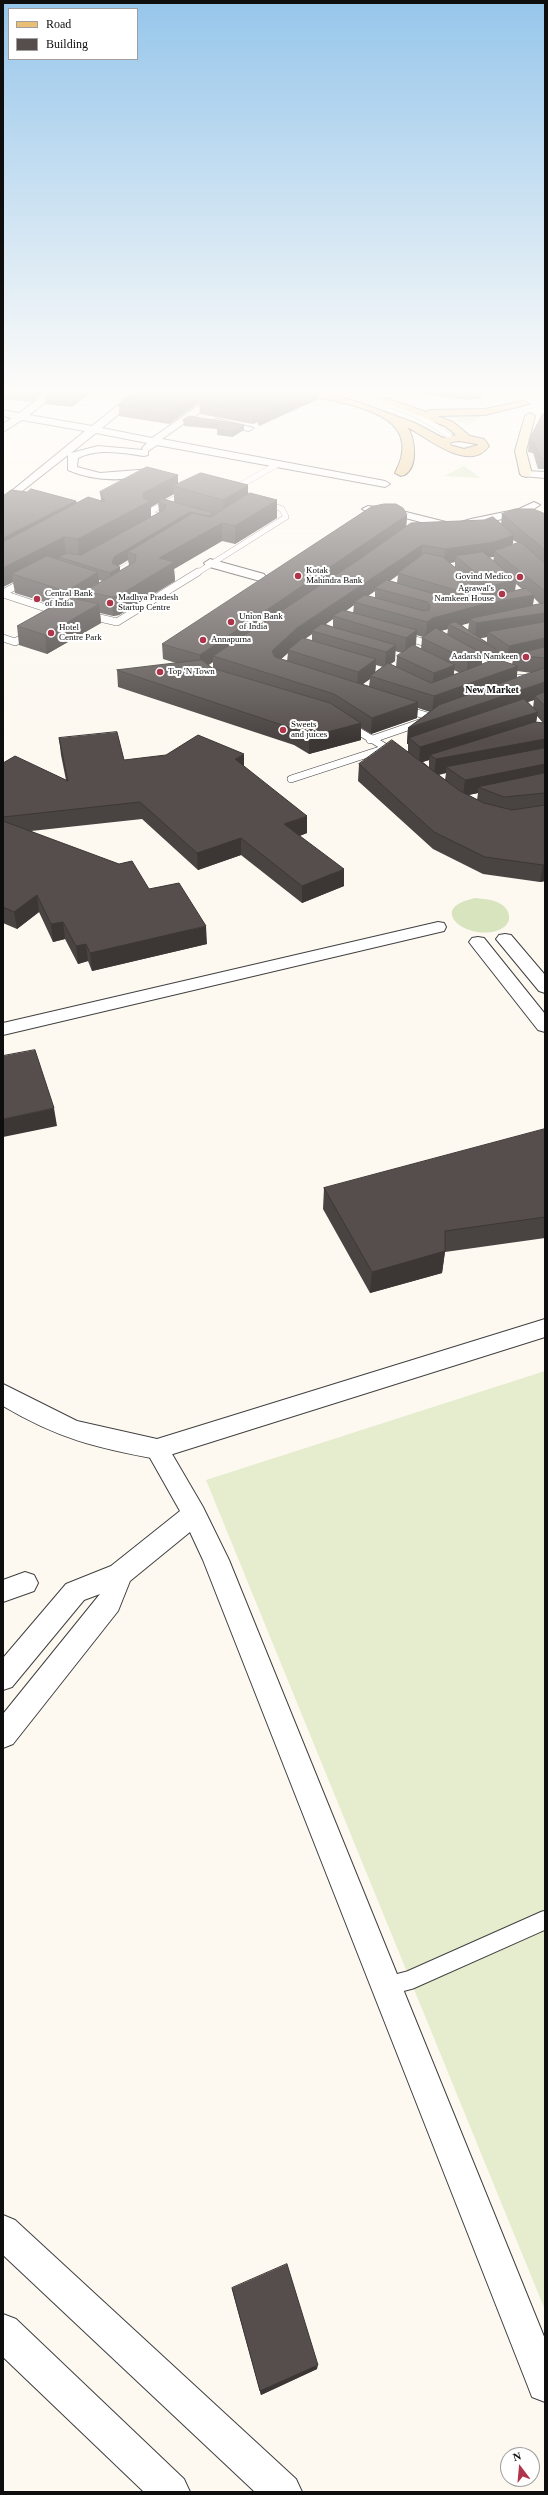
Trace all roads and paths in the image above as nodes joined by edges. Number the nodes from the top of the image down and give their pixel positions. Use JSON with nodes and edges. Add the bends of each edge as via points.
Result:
{"nodes":[{"id":1,"x":163,"y":505,"type":"edge"},
{"id":2,"x":165,"y":505,"type":"edge"},
{"id":3,"x":271,"y":505,"type":"edge"},
{"id":4,"x":534,"y":505,"type":"dead end"},
{"id":5,"x":170,"y":507,"type":"edge"},
{"id":6,"x":368,"y":509,"type":"edge"},
{"id":7,"x":149,"y":525,"type":"edge"},
{"id":8,"x":150,"y":552,"type":"edge"},
{"id":9,"x":210,"y":564,"type":"junction"},
{"id":10,"x":35,"y":576,"type":"edge"},
{"id":11,"x":260,"y":577,"type":"dead end"},
{"id":12,"x":122,"y":582,"type":"edge"},
{"id":13,"x":4,"y":596,"type":"edge"},
{"id":14,"x":81,"y":614,"type":"edge"},
{"id":15,"x":52,"y":621,"type":"edge"},
{"id":16,"x":40,"y":628,"type":"edge"},
{"id":17,"x":396,"y":634,"type":"edge"},
{"id":18,"x":3,"y":638,"type":"edge"},
{"id":19,"x":434,"y":638,"type":"edge"},
{"id":20,"x":426,"y":642,"type":"junction"},
{"id":21,"x":416,"y":651,"type":"edge"},
{"id":22,"x":461,"y":652,"type":"edge"},
{"id":23,"x":499,"y":662,"type":"edge"},
{"id":24,"x":491,"y":671,"type":"junction"},
{"id":25,"x":545,"y":679,"type":"edge"},
{"id":26,"x":534,"y":681,"type":"junction"},
{"id":27,"x":520,"y":686,"type":"edge"},
{"id":28,"x":396,"y":706,"type":"edge"},
{"id":29,"x":339,"y":719,"type":"edge"},
{"id":30,"x":370,"y":740,"type":"junction"},
{"id":31,"x":386,"y":748,"type":"junction"},
{"id":32,"x":401,"y":754,"type":"edge"},
{"id":33,"x":291,"y":779,"type":"dead end"},
{"id":34,"x":438,"y":927,"type":"dead end"},
{"id":35,"x":505,"y":939,"type":"dead end"},
{"id":36,"x":478,"y":942,"type":"dead end"},
{"id":37,"x":545,"y":987,"type":"edge"},
{"id":38,"x":545,"y":1026,"type":"edge"},
{"id":39,"x":3,"y":1029,"type":"edge"},
{"id":40,"x":545,"y":1328,"type":"edge"},
{"id":41,"x":3,"y":1394,"type":"edge"},
{"id":42,"x":157,"y":1448,"type":"junction"},
{"id":43,"x":194,"y":1514,"type":"junction"},
{"id":44,"x":120,"y":1574,"type":"junction"},
{"id":45,"x":3,"y":1678,"type":"edge"},
{"id":46,"x":3,"y":1735,"type":"edge"},
{"id":47,"x":545,"y":1920,"type":"edge"},
{"id":48,"x":387,"y":1986,"type":"junction"},
{"id":49,"x":3,"y":2232,"type":"edge"},
{"id":50,"x":3,"y":2332,"type":"edge"},
{"id":51,"x":545,"y":2384,"type":"edge"},
{"id":52,"x":171,"y":2492,"type":"edge"},
{"id":53,"x":283,"y":2492,"type":"edge"}],
"edges":[{"from":1,"to":7,"type":"lane","via":[[147,513],[163,517]]},
{"from":2,"to":5,"type":"lane"},
{"from":3,"to":9,"type":"lane","via":[[282,509],[286,517]]},
{"from":4,"to":6,"type":"street","via":[[522,512],[455,528],[420,525],[394,512]]},
{"from":8,"to":12,"type":"lane","via":[[117,572],[133,576]]},
{"from":9,"to":11,"type":"street"},
{"from":9,"to":14,"type":"lane","via":[[116,622]]},
{"from":10,"to":13,"type":"lane"},
{"from":13,"to":15,"type":"lane","via":[[66,613]]},
{"from":16,"to":18,"type":"lane","via":[[15,642]]},
{"from":17,"to":20,"type":"lane"},
{"from":19,"to":20,"type":"lane"},
{"from":20,"to":21,"type":"lane"},
{"from":22,"to":24,"type":"lane"},
{"from":23,"to":24,"type":"lane","via":[[505,666]]},
{"from":24,"to":26,"type":"lane"},
{"from":25,"to":26,"type":"lane"},
{"from":26,"to":27,"type":"lane"},
{"from":28,"to":30,"type":"lane","via":[[437,716]]},
{"from":29,"to":30,"type":"lane"},
{"from":30,"to":31,"type":"lane"},
{"from":31,"to":32,"type":"lane"},
{"from":31,"to":33,"type":"lane"},
{"from":34,"to":39,"type":"street"},
{"from":35,"to":37,"type":"street"},
{"from":36,"to":38,"type":"street"},
{"from":40,"to":42,"type":"street"},
{"from":41,"to":42,"type":"street","via":[[47,1419],[81,1432],[107,1440]]},
{"from":42,"to":43,"type":"street"},
{"from":43,"to":44,"type":"street"},
{"from":43,"to":48,"type":"street","via":[[216,1560]]},
{"from":44,"to":45,"type":"street","via":[[75,1592]]},
{"from":44,"to":46,"type":"street","via":[[109,1603]]},
{"from":47,"to":48,"type":"lane","via":[[410,1980]]},
{"from":48,"to":51,"type":"street"},
{"from":49,"to":53,"type":"street"},
{"from":50,"to":52,"type":"street"}]}
